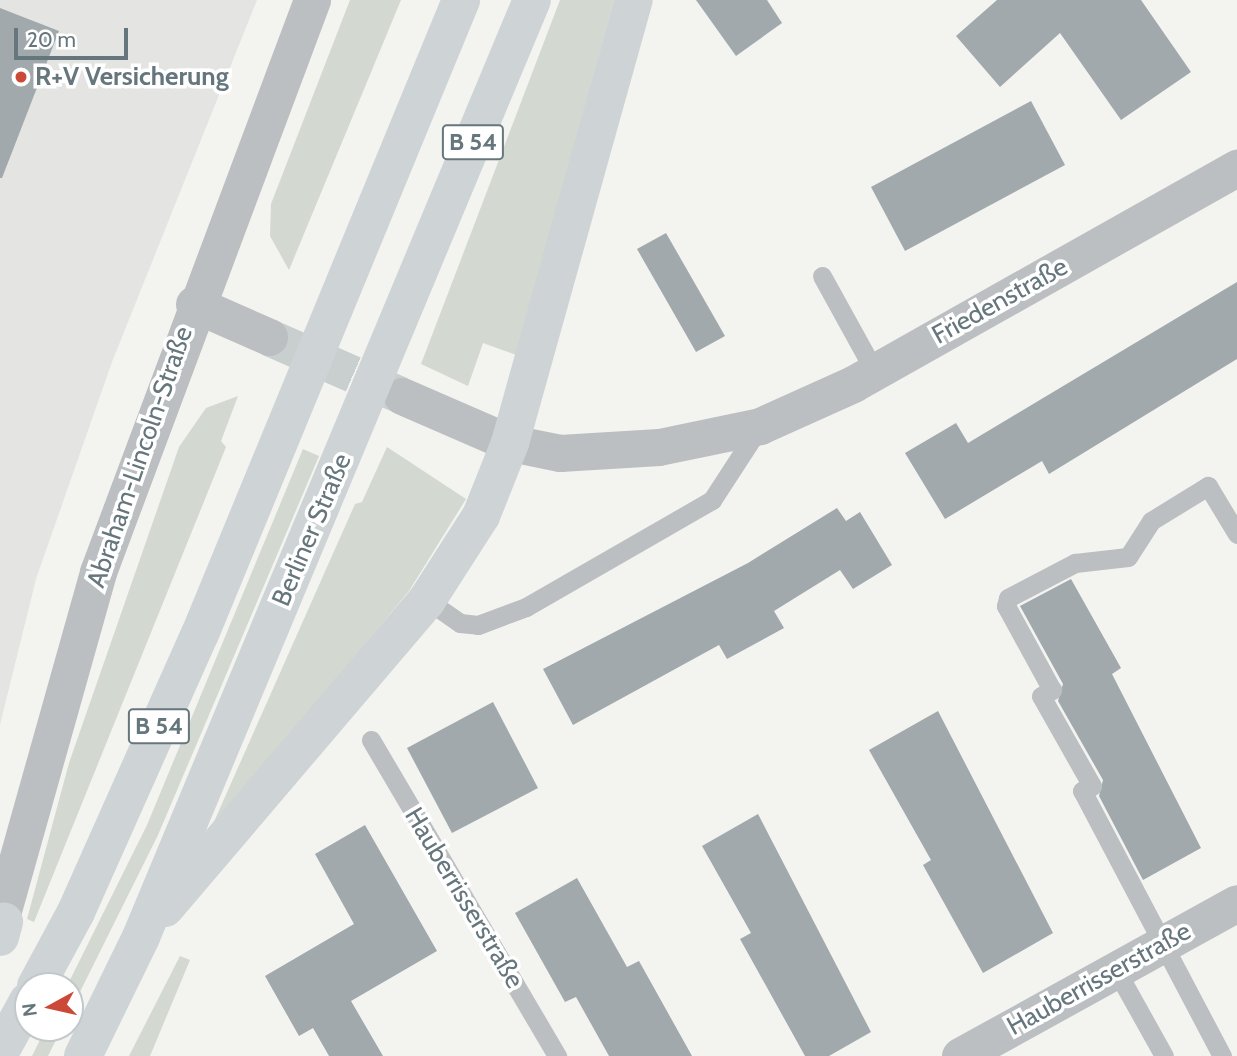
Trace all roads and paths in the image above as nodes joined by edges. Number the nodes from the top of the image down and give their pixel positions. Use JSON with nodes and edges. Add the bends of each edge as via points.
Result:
{"nodes":[{"id":1,"x":312,"y":0,"type":"edge"},
{"id":2,"x":461,"y":0,"type":"edge"},
{"id":3,"x":532,"y":0,"type":"edge"},
{"id":4,"x":634,"y":0,"type":"edge"},
{"id":5,"x":1237,"y":168,"type":"edge"},
{"id":6,"x":822,"y":276,"type":"dead end"},
{"id":7,"x":194,"y":304,"type":"junction"},
{"id":8,"x":269,"y":337,"type":"tunnel mouth"},
{"id":9,"x":875,"y":372,"type":"junction"},
{"id":10,"x":402,"y":396,"type":"tunnel mouth"},
{"id":11,"x":760,"y":426,"type":"junction"},
{"id":12,"x":510,"y":443,"type":"junction"},
{"id":13,"x":1237,"y":534,"type":"edge"},
{"id":14,"x":427,"y":600,"type":"junction"},
{"id":15,"x":371,"y":740,"type":"dead end"},
{"id":16,"x":1237,"y":903,"type":"edge"},
{"id":17,"x":1,"y":927,"type":"edge"},
{"id":18,"x":141,"y":937,"type":"junction"},
{"id":19,"x":1166,"y":942,"type":"junction"},
{"id":20,"x":1116,"y":970,"type":"junction"},
{"id":21,"x":44,"y":972,"type":"edge"},
{"id":22,"x":14,"y":1026,"type":"edge"},
{"id":23,"x":0,"y":1052,"type":"edge"},
{"id":24,"x":83,"y":1056,"type":"edge"},
{"id":25,"x":557,"y":1056,"type":"edge"},
{"id":26,"x":960,"y":1056,"type":"edge"},
{"id":27,"x":1164,"y":1056,"type":"edge"},
{"id":28,"x":1223,"y":1056,"type":"edge"}],
"edges":[{"from":1,"to":7,"type":"street","name":"Abraham-Lincoln-Straße"},
{"from":2,"to":21,"type":"main road","number":"B 54","via":[[273,461],[76,912]]},
{"from":3,"to":18,"type":"main road","name":"Berliner Straße","number":"B 54"},
{"from":4,"to":12,"type":"main road"},
{"from":5,"to":9,"type":"street","name":"Friedenstraße"},
{"from":6,"to":9,"type":"lane"},
{"from":7,"to":8,"type":"street"},
{"from":7,"to":17,"type":"street","name":"Abraham-Lincoln-Straße","via":[[98,572]]},
{"from":9,"to":11,"type":"street","name":"Friedenstraße"},
{"from":10,"to":12,"type":"street","name":"Friedenstraße"},
{"from":11,"to":12,"type":"street","name":"Friedenstraße","via":[[608,452],[560,453]]},
{"from":11,"to":14,"type":"lane","via":[[712,500],[526,607],[478,625],[460,622]]},
{"from":12,"to":14,"type":"main road","via":[[481,516]]},
{"from":13,"to":19,"type":"lane","via":[[1208,486],[1152,521],[1128,556],[1075,563],[1018,592],[1006,606],[1052,690],[1041,696],[1092,786],[1082,790]]},
{"from":14,"to":18,"type":"main road"},
{"from":15,"to":25,"type":"lane","name":"Hauberrisserstraße"},
{"from":16,"to":19,"type":"street","name":"Hauberrisserstraße"},
{"from":18,"to":24,"type":"main road","name":"Berliner Straße","number":"B 54"},
{"from":19,"to":20,"type":"street","name":"Hauberrisserstraße"},
{"from":19,"to":28,"type":"lane"},
{"from":20,"to":26,"type":"street","name":"Hauberrisserstraße"},
{"from":20,"to":27,"type":"lane"},
{"from":22,"to":23,"type":"main road"}]}
